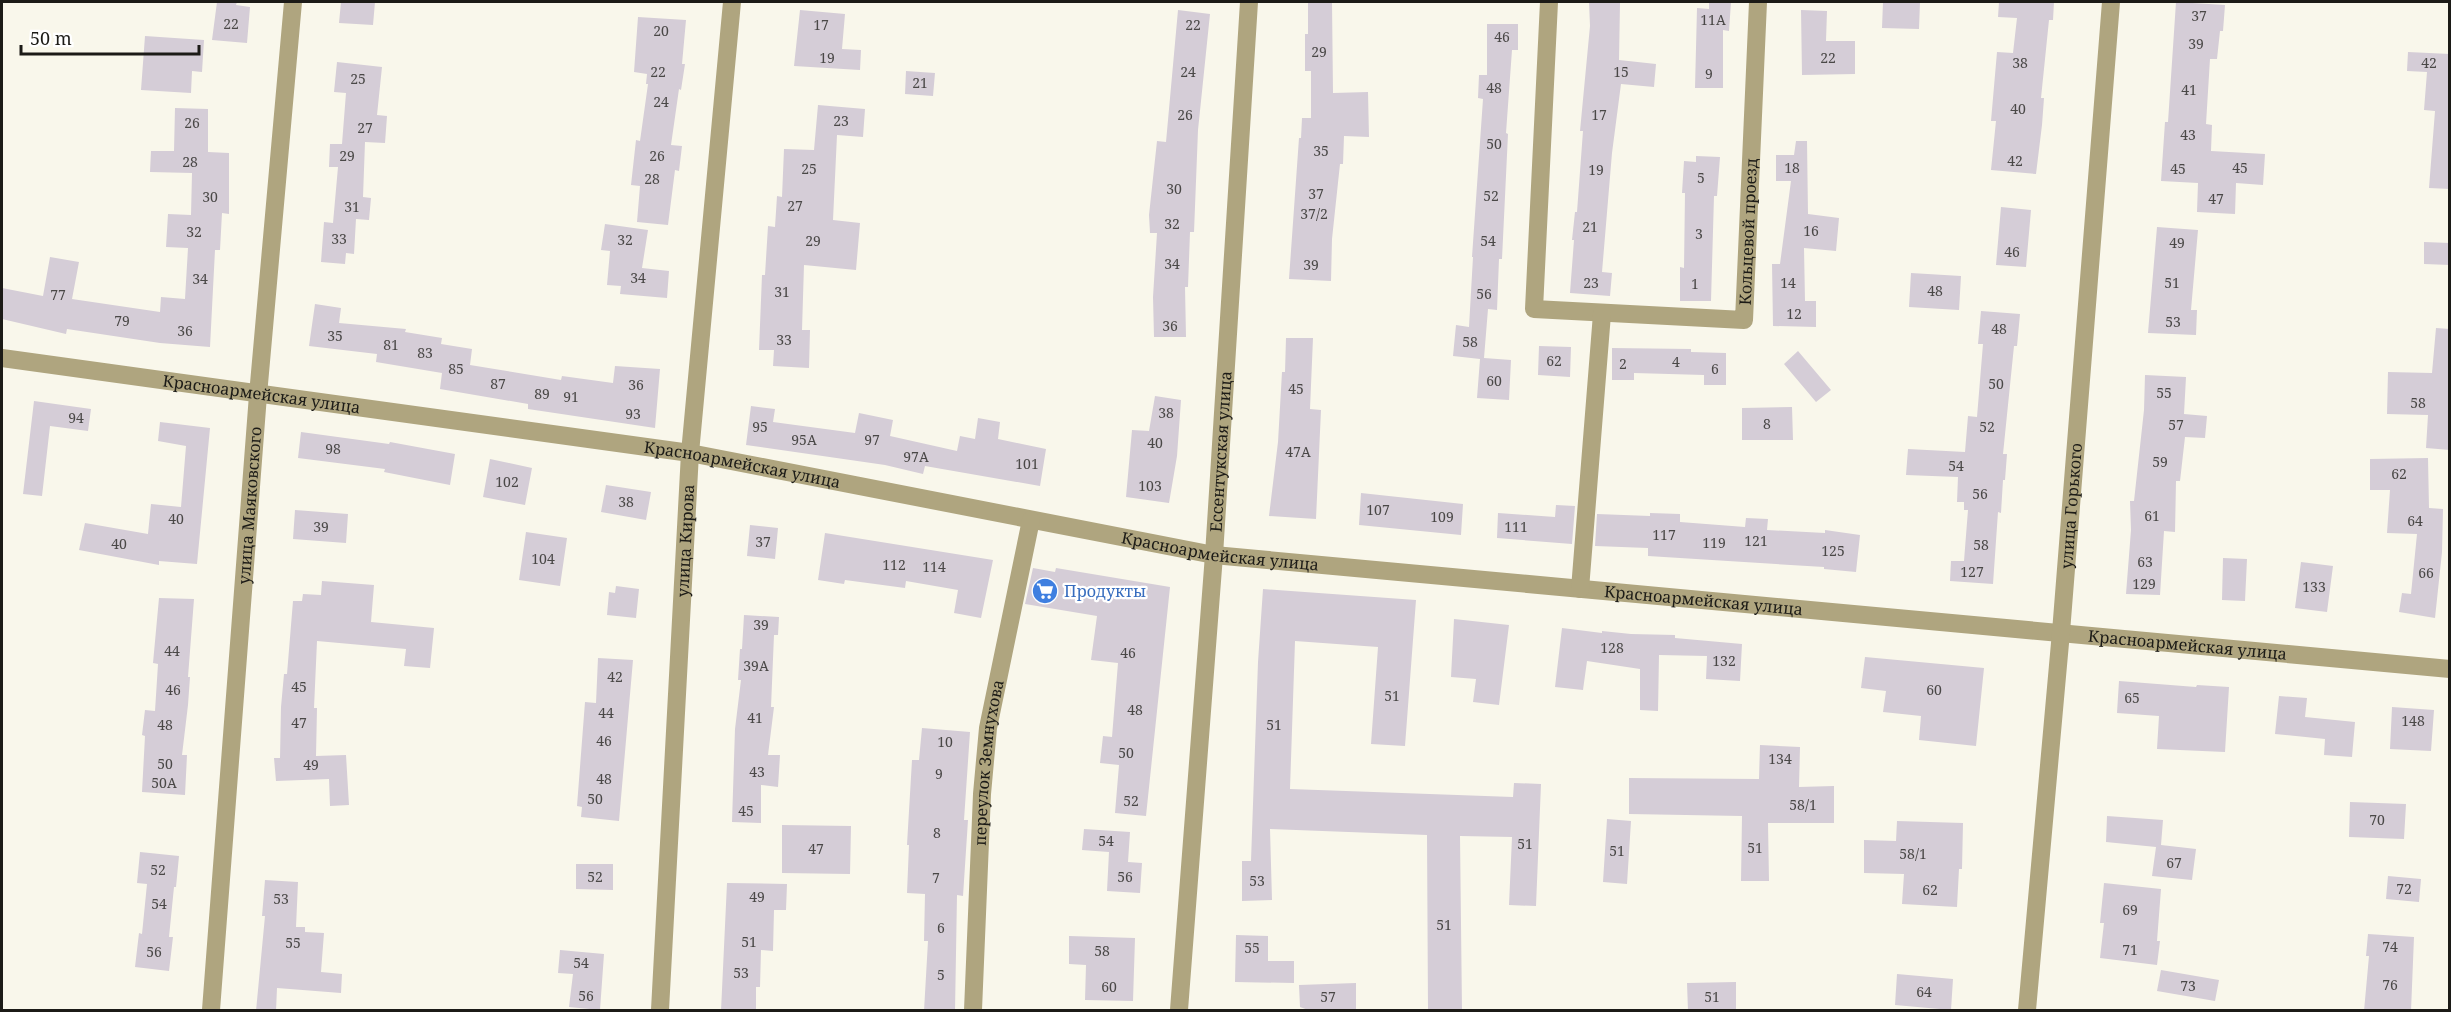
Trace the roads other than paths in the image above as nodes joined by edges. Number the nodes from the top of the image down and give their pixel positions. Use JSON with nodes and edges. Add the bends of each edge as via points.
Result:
{"nodes":[{"id":1,"x":293,"y":2,"type":"edge"},
{"id":2,"x":732,"y":2,"type":"edge"},
{"id":3,"x":1249,"y":2,"type":"edge"},
{"id":4,"x":1549,"y":2,"type":"edge"},
{"id":5,"x":1758,"y":2,"type":"edge"},
{"id":6,"x":2111,"y":2,"type":"edge"},
{"id":7,"x":1602,"y":314,"type":"junction"},
{"id":8,"x":2,"y":358,"type":"edge"},
{"id":9,"x":258,"y":395,"type":"junction"},
{"id":10,"x":690,"y":453,"type":"junction"},
{"id":11,"x":1031,"y":520,"type":"junction"},
{"id":12,"x":1214,"y":555,"type":"junction"},
{"id":13,"x":1580,"y":589,"type":"junction"},
{"id":14,"x":2061,"y":632,"type":"junction"},
{"id":15,"x":2450,"y":669,"type":"edge"},
{"id":16,"x":211,"y":1011,"type":"edge"},
{"id":17,"x":660,"y":1011,"type":"edge"},
{"id":18,"x":973,"y":1011,"type":"edge"},
{"id":19,"x":1179,"y":1011,"type":"edge"},
{"id":20,"x":2027,"y":1011,"type":"edge"}],
"edges":[{"from":1,"to":9,"type":"street","name":"улица Маяковского"},
{"from":2,"to":10,"type":"street","name":"улица Кирова"},
{"from":3,"to":12,"type":"street","name":"Ессентукская улица"},
{"from":4,"to":7,"type":"street","name":"Кольцевой проезд","via":[[1534,309]]},
{"from":5,"to":7,"type":"street","name":"Кольцевой проезд","via":[[1744,320]]},
{"from":6,"to":14,"type":"street","name":"улица Горького"},
{"from":7,"to":13,"type":"street"},
{"from":8,"to":9,"type":"street","name":"Красноармейская улица"},
{"from":9,"to":10,"type":"street","name":"Красноармейская улица"},
{"from":9,"to":16,"type":"street","name":"улица Маяковского"},
{"from":10,"to":11,"type":"street","name":"Красноармейская улица"},
{"from":10,"to":17,"type":"street","name":"улица Кирова"},
{"from":11,"to":12,"type":"street","name":"Красноармейская улица"},
{"from":11,"to":18,"type":"street","name":"переулок Земнухова","via":[[988,728]]},
{"from":12,"to":13,"type":"street","name":"Красноармейская улица"},
{"from":12,"to":19,"type":"street","name":"Ессентукская улица"},
{"from":13,"to":14,"type":"street","name":"Красноармейская улица"},
{"from":14,"to":15,"type":"street","name":"Красноармейская улица"},
{"from":14,"to":20,"type":"street","name":"улица Горького"}]}
